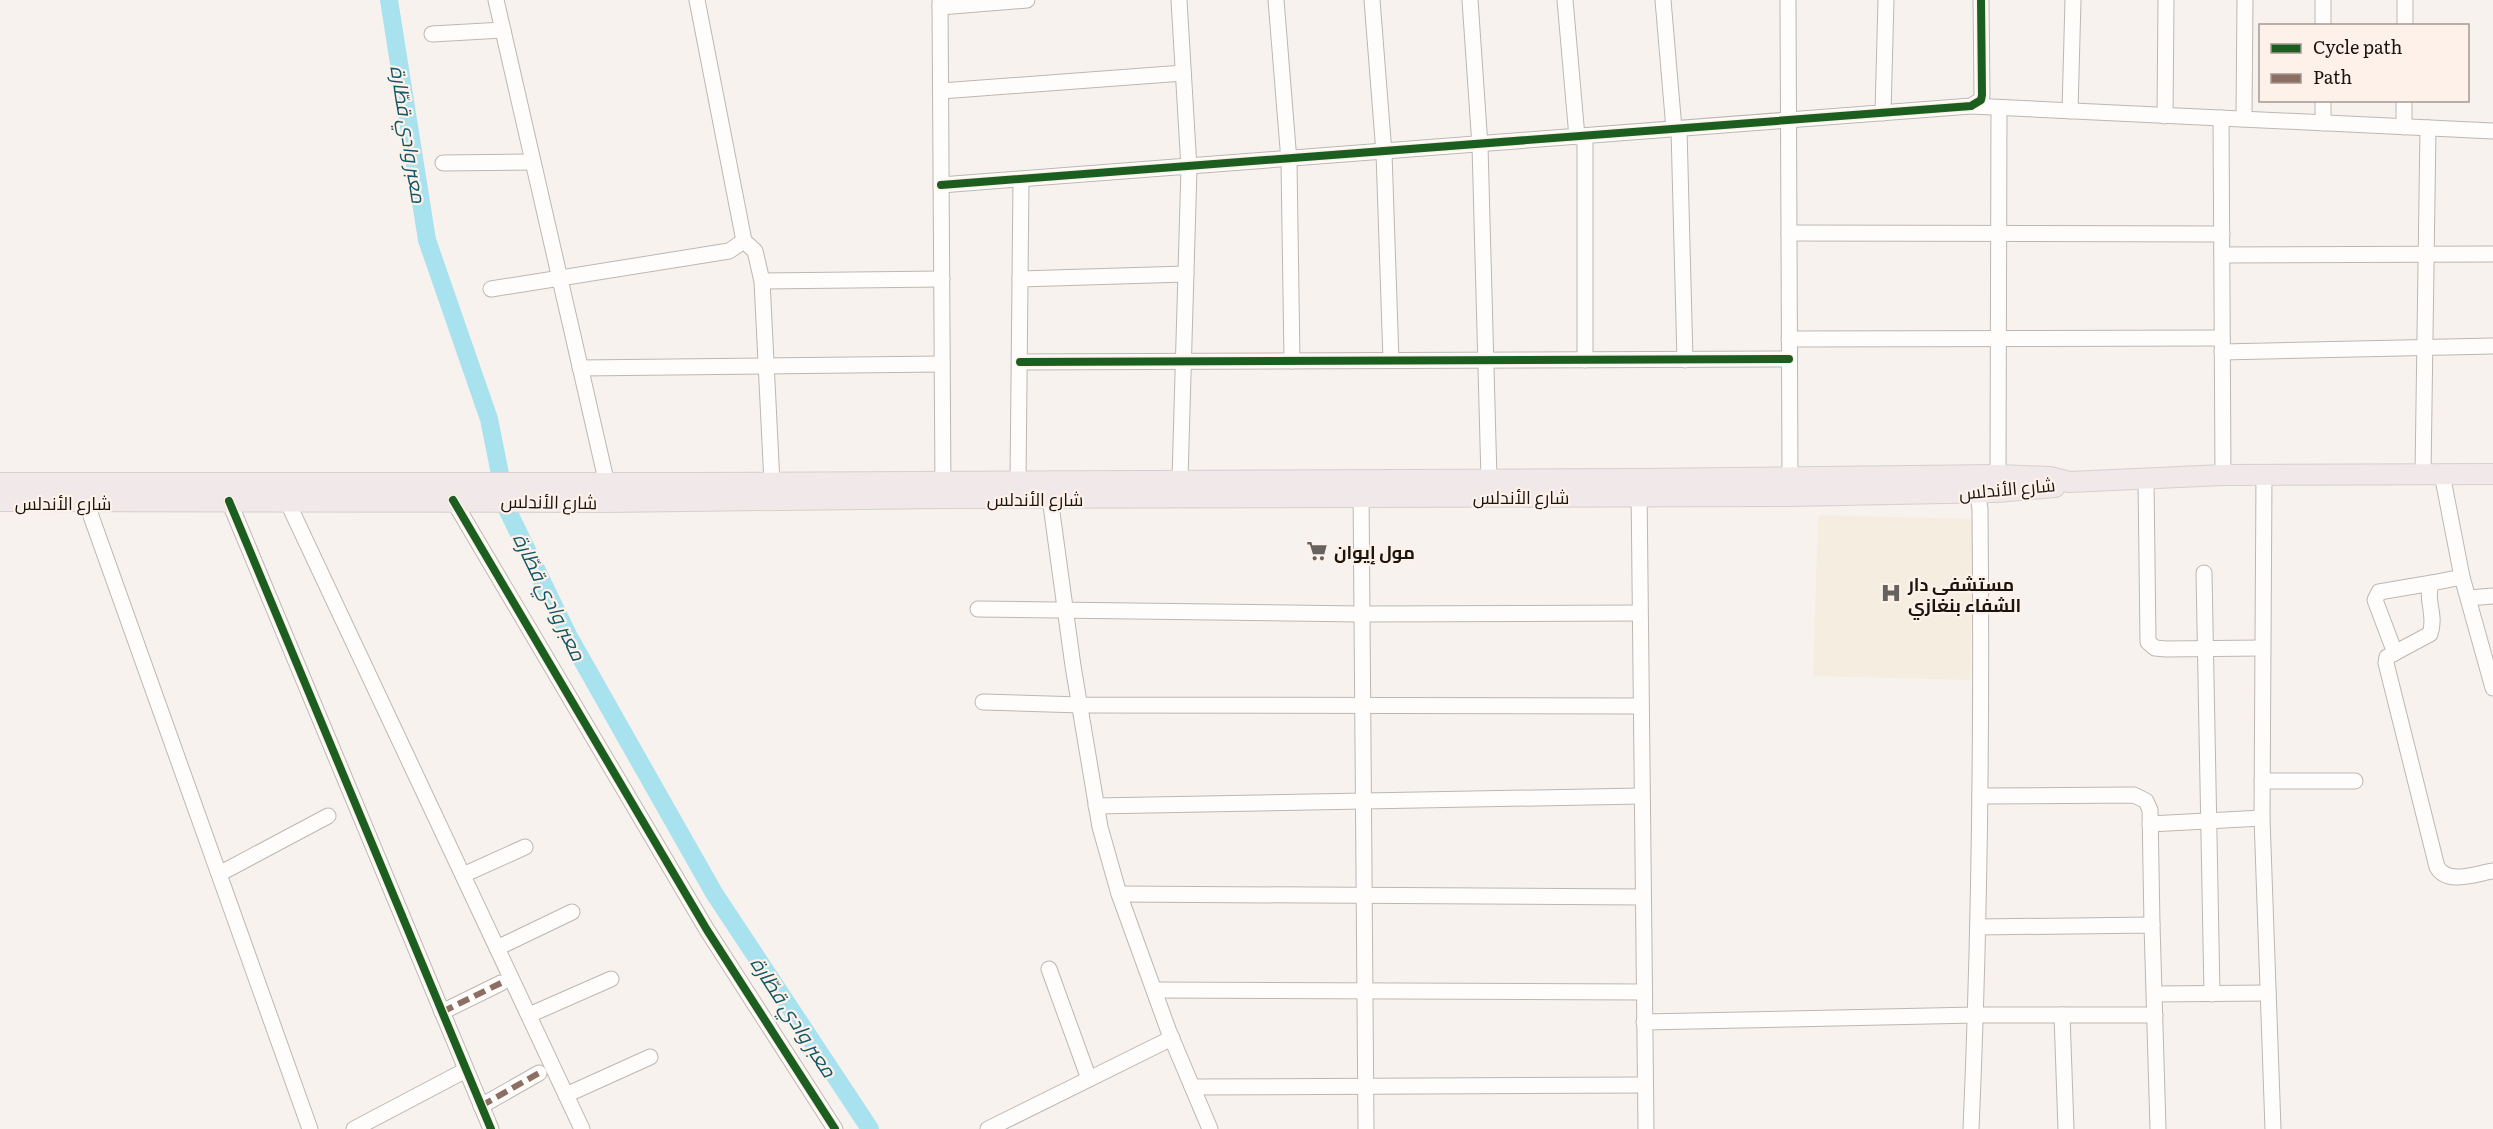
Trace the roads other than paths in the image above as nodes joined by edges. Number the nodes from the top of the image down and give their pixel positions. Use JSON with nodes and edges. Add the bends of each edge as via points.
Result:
{"nodes":[{"id":1,"x":496,"y":0,"type":"edge"},
{"id":2,"x":697,"y":0,"type":"edge"},
{"id":3,"x":1027,"y":0,"type":"edge"},
{"id":4,"x":1179,"y":0,"type":"edge"},
{"id":5,"x":1276,"y":0,"type":"edge"},
{"id":6,"x":1372,"y":0,"type":"edge"},
{"id":7,"x":1470,"y":0,"type":"edge"},
{"id":8,"x":1565,"y":0,"type":"edge"},
{"id":9,"x":1664,"y":0,"type":"edge"},
{"id":10,"x":1788,"y":0,"type":"edge"},
{"id":11,"x":1886,"y":0,"type":"edge"},
{"id":12,"x":1981,"y":0,"type":"edge"},
{"id":13,"x":2073,"y":0,"type":"edge"},
{"id":14,"x":2166,"y":0,"type":"edge"},
{"id":15,"x":2245,"y":0,"type":"edge"},
{"id":16,"x":2323,"y":0,"type":"edge"},
{"id":17,"x":2405,"y":0,"type":"edge"},
{"id":18,"x":940,"y":4,"type":"edge"},
{"id":19,"x":2323,"y":24,"type":"edge"},
{"id":20,"x":2405,"y":24,"type":"edge"},
{"id":21,"x":503,"y":30,"type":"junction"},
{"id":22,"x":432,"y":34,"type":"dead end"},
{"id":23,"x":1183,"y":73,"type":"junction"},
{"id":24,"x":941,"y":91,"type":"junction"},
{"id":25,"x":2323,"y":102,"type":"edge"},
{"id":26,"x":2404,"y":102,"type":"edge"},
{"id":27,"x":1971,"y":106,"type":"junction"},
{"id":28,"x":1999,"y":108,"type":"junction"},
{"id":29,"x":2070,"y":111,"type":"junction"},
{"id":30,"x":1883,"y":113,"type":"junction"},
{"id":31,"x":2165,"y":116,"type":"junction"},
{"id":32,"x":2221,"y":118,"type":"junction"},
{"id":33,"x":1789,"y":119,"type":"junction"},
{"id":34,"x":2244,"y":119,"type":"junction"},
{"id":35,"x":2323,"y":123,"type":"junction"},
{"id":36,"x":2404,"y":127,"type":"junction"},
{"id":37,"x":2428,"y":128,"type":"junction"},
{"id":38,"x":1677,"y":129,"type":"junction"},
{"id":39,"x":2493,"y":131,"type":"edge"},
{"id":40,"x":1581,"y":137,"type":"junction"},
{"id":41,"x":1480,"y":146,"type":"junction"},
{"id":42,"x":1384,"y":153,"type":"junction"},
{"id":43,"x":1289,"y":160,"type":"junction"},
{"id":44,"x":533,"y":162,"type":"junction"},
{"id":45,"x":443,"y":163,"type":"dead end"},
{"id":46,"x":1189,"y":168,"type":"junction"},
{"id":47,"x":1022,"y":180,"type":"junction"},
{"id":48,"x":941,"y":185,"type":"junction"},
{"id":49,"x":1789,"y":233,"type":"junction"},
{"id":50,"x":1998,"y":234,"type":"junction"},
{"id":51,"x":2222,"y":234,"type":"junction"},
{"id":52,"x":744,"y":241,"type":"junction"},
{"id":53,"x":2493,"y":254,"type":"edge"},
{"id":54,"x":2222,"y":255,"type":"junction"},
{"id":55,"x":2426,"y":255,"type":"junction"},
{"id":56,"x":1186,"y":274,"type":"junction"},
{"id":57,"x":559,"y":277,"type":"junction"},
{"id":58,"x":942,"y":279,"type":"junction"},
{"id":59,"x":1020,"y":279,"type":"junction"},
{"id":60,"x":762,"y":281,"type":"junction"},
{"id":61,"x":491,"y":289,"type":"dead end"},
{"id":62,"x":1789,"y":339,"type":"junction"},
{"id":63,"x":1998,"y":339,"type":"junction"},
{"id":64,"x":2222,"y":345,"type":"junction"},
{"id":65,"x":2493,"y":346,"type":"edge"},
{"id":66,"x":2425,"y":348,"type":"junction"},
{"id":67,"x":1789,"y":359,"type":"junction"},
{"id":68,"x":1391,"y":360,"type":"junction"},
{"id":69,"x":1486,"y":360,"type":"junction"},
{"id":70,"x":1585,"y":360,"type":"junction"},
{"id":71,"x":1684,"y":360,"type":"junction"},
{"id":72,"x":1292,"y":361,"type":"junction"},
{"id":73,"x":1020,"y":362,"type":"junction"},
{"id":74,"x":1183,"y":363,"type":"junction"},
{"id":75,"x":942,"y":364,"type":"junction"},
{"id":76,"x":766,"y":366,"type":"junction"},
{"id":77,"x":580,"y":368,"type":"junction"},
{"id":78,"x":2264,"y":474,"type":"junction"},
{"id":79,"x":2433,"y":474,"type":"junction"},
{"id":80,"x":2493,"y":474,"type":"edge"},
{"id":81,"x":1998,"y":475,"type":"junction"},
{"id":82,"x":2223,"y":475,"type":"junction"},
{"id":83,"x":1790,"y":478,"type":"junction"},
{"id":84,"x":1180,"y":479,"type":"junction"},
{"id":85,"x":1489,"y":479,"type":"junction"},
{"id":86,"x":2146,"y":480,"type":"junction"},
{"id":87,"x":1018,"y":481,"type":"junction"},
{"id":88,"x":2069,"y":482,"type":"junction"},
{"id":89,"x":0,"y":483,"type":"edge"},
{"id":90,"x":772,"y":483,"type":"junction"},
{"id":91,"x":607,"y":484,"type":"junction"},
{"id":92,"x":1976,"y":484,"type":"junction"},
{"id":93,"x":1361,"y":488,"type":"junction"},
{"id":94,"x":1639,"y":488,"type":"junction"},
{"id":95,"x":943,"y":489,"type":"junction"},
{"id":96,"x":518,"y":491,"type":"junction"},
{"id":97,"x":482,"y":492,"type":"junction"},
{"id":98,"x":1050,"y":498,"type":"junction"},
{"id":99,"x":453,"y":500,"type":"junction"},
{"id":100,"x":0,"y":501,"type":"edge"},
{"id":101,"x":229,"y":501,"type":"junction"},
{"id":102,"x":287,"y":501,"type":"junction"},
{"id":103,"x":86,"y":502,"type":"junction"},
{"id":104,"x":2205,"y":573,"type":"dead end"},
{"id":105,"x":2462,"y":577,"type":"junction"},
{"id":106,"x":2432,"y":583,"type":"junction"},
{"id":107,"x":2493,"y":596,"type":"edge"},
{"id":108,"x":2469,"y":598,"type":"junction"},
{"id":109,"x":978,"y":609,"type":"dead end"},
{"id":110,"x":1066,"y":613,"type":"junction"},
{"id":111,"x":1639,"y":613,"type":"junction"},
{"id":112,"x":1360,"y":614,"type":"junction"},
{"id":113,"x":2262,"y":648,"type":"junction"},
{"id":114,"x":2206,"y":650,"type":"junction"},
{"id":115,"x":2395,"y":653,"type":"junction"},
{"id":116,"x":2491,"y":670,"type":"edge"},
{"id":117,"x":2493,"y":688,"type":"edge"},
{"id":118,"x":983,"y":702,"type":"dead end"},
{"id":119,"x":1081,"y":705,"type":"junction"},
{"id":120,"x":1361,"y":705,"type":"junction"},
{"id":121,"x":1640,"y":706,"type":"junction"},
{"id":122,"x":2262,"y":781,"type":"junction"},
{"id":123,"x":2355,"y":781,"type":"dead end"},
{"id":124,"x":1641,"y":796,"type":"junction"},
{"id":125,"x":1980,"y":796,"type":"junction"},
{"id":126,"x":1362,"y":802,"type":"junction"},
{"id":127,"x":1096,"y":806,"type":"junction"},
{"id":128,"x":328,"y":816,"type":"dead end"},
{"id":129,"x":2262,"y":818,"type":"junction"},
{"id":130,"x":2210,"y":820,"type":"junction"},
{"id":131,"x":2150,"y":824,"type":"junction"},
{"id":132,"x":525,"y":847,"type":"dead end"},
{"id":133,"x":2493,"y":871,"type":"edge"},
{"id":134,"x":219,"y":874,"type":"junction"},
{"id":135,"x":462,"y":875,"type":"junction"},
{"id":136,"x":1119,"y":894,"type":"junction"},
{"id":137,"x":1363,"y":894,"type":"junction"},
{"id":138,"x":1642,"y":897,"type":"junction"},
{"id":139,"x":572,"y":912,"type":"dead end"},
{"id":140,"x":2152,"y":925,"type":"junction"},
{"id":141,"x":1978,"y":927,"type":"junction"},
{"id":142,"x":497,"y":948,"type":"junction"},
{"id":143,"x":1049,"y":969,"type":"dead end"},
{"id":144,"x":611,"y":979,"type":"dead end"},
{"id":145,"x":501,"y":983,"type":"dead end"},
{"id":146,"x":1154,"y":990,"type":"junction"},
{"id":147,"x":1364,"y":990,"type":"junction"},
{"id":148,"x":1644,"y":992,"type":"junction"},
{"id":149,"x":2268,"y":993,"type":"junction"},
{"id":150,"x":2155,"y":994,"type":"junction"},
{"id":151,"x":2212,"y":994,"type":"junction"},
{"id":152,"x":442,"y":1012,"type":"junction"},
{"id":153,"x":529,"y":1015,"type":"junction"},
{"id":154,"x":1976,"y":1015,"type":"junction"},
{"id":155,"x":2062,"y":1015,"type":"junction"},
{"id":156,"x":2155,"y":1015,"type":"junction"},
{"id":157,"x":1644,"y":1022,"type":"junction"},
{"id":158,"x":1172,"y":1038,"type":"junction"},
{"id":159,"x":650,"y":1057,"type":"dead end"},
{"id":160,"x":466,"y":1070,"type":"junction"},
{"id":161,"x":539,"y":1073,"type":"dead end"},
{"id":162,"x":1089,"y":1079,"type":"junction"},
{"id":163,"x":1645,"y":1084,"type":"junction"},
{"id":164,"x":1365,"y":1085,"type":"junction"},
{"id":165,"x":1192,"y":1087,"type":"junction"},
{"id":166,"x":566,"y":1095,"type":"junction"},
{"id":167,"x":481,"y":1106,"type":"junction"},
{"id":168,"x":310,"y":1129,"type":"edge"},
{"id":169,"x":354,"y":1129,"type":"edge"},
{"id":170,"x":491,"y":1129,"type":"edge"},
{"id":171,"x":582,"y":1129,"type":"edge"},
{"id":172,"x":835,"y":1129,"type":"edge"},
{"id":173,"x":988,"y":1129,"type":"edge"},
{"id":174,"x":1210,"y":1129,"type":"edge"},
{"id":175,"x":1366,"y":1129,"type":"edge"},
{"id":176,"x":1646,"y":1129,"type":"edge"},
{"id":177,"x":1971,"y":1129,"type":"edge"},
{"id":178,"x":2066,"y":1129,"type":"edge"},
{"id":179,"x":2158,"y":1129,"type":"edge"},
{"id":180,"x":2273,"y":1129,"type":"edge"}],
"edges":[{"from":1,"to":21,"type":"street"},
{"from":2,"to":52,"type":"street"},
{"from":3,"to":18,"type":"street"},
{"from":4,"to":23,"type":"street"},
{"from":5,"to":43,"type":"street"},
{"from":6,"to":42,"type":"street"},
{"from":7,"to":41,"type":"street"},
{"from":8,"to":40,"type":"street"},
{"from":9,"to":38,"type":"street"},
{"from":10,"to":33,"type":"street"},
{"from":11,"to":30,"type":"street"},
{"from":12,"to":27,"type":"street","via":[[1982,95]]},
{"from":13,"to":29,"type":"street"},
{"from":14,"to":31,"type":"street"},
{"from":15,"to":34,"type":"street"},
{"from":16,"to":19,"type":"street"},
{"from":17,"to":20,"type":"street"},
{"from":18,"to":24,"type":"street"},
{"from":21,"to":22,"type":"street"},
{"from":21,"to":44,"type":"street"},
{"from":23,"to":24,"type":"street"},
{"from":23,"to":46,"type":"street"},
{"from":24,"to":48,"type":"street"},
{"from":25,"to":35,"type":"street"},
{"from":26,"to":36,"type":"street"},
{"from":27,"to":28,"type":"street"},
{"from":27,"to":30,"type":"street"},
{"from":28,"to":29,"type":"street"},
{"from":28,"to":50,"type":"street"},
{"from":29,"to":31,"type":"street"},
{"from":30,"to":33,"type":"street"},
{"from":31,"to":32,"type":"street"},
{"from":32,"to":34,"type":"street"},
{"from":32,"to":51,"type":"street"},
{"from":33,"to":38,"type":"street"},
{"from":33,"to":49,"type":"street"},
{"from":34,"to":35,"type":"street"},
{"from":35,"to":36,"type":"street"},
{"from":36,"to":37,"type":"street"},
{"from":37,"to":39,"type":"street"},
{"from":37,"to":55,"type":"street"},
{"from":38,"to":40,"type":"street"},
{"from":38,"to":71,"type":"street"},
{"from":40,"to":41,"type":"street"},
{"from":40,"to":70,"type":"street"},
{"from":41,"to":42,"type":"street"},
{"from":41,"to":69,"type":"street"},
{"from":42,"to":43,"type":"street"},
{"from":42,"to":68,"type":"street"},
{"from":43,"to":46,"type":"street"},
{"from":43,"to":72,"type":"street"},
{"from":44,"to":45,"type":"street"},
{"from":44,"to":57,"type":"street"},
{"from":46,"to":47,"type":"street"},
{"from":46,"to":56,"type":"street"},
{"from":47,"to":48,"type":"street"},
{"from":47,"to":59,"type":"street"},
{"from":48,"to":58,"type":"street"},
{"from":49,"to":50,"type":"street"},
{"from":49,"to":62,"type":"street"},
{"from":50,"to":51,"type":"street"},
{"from":50,"to":63,"type":"street"},
{"from":51,"to":54,"type":"street"},
{"from":52,"to":57,"type":"street","via":[[729,251]]},
{"from":52,"to":60,"type":"street","via":[[755,250]]},
{"from":53,"to":55,"type":"street"},
{"from":54,"to":55,"type":"street"},
{"from":54,"to":64,"type":"street"},
{"from":55,"to":66,"type":"street"},
{"from":56,"to":59,"type":"street"},
{"from":56,"to":74,"type":"street"},
{"from":57,"to":61,"type":"street"},
{"from":57,"to":77,"type":"street"},
{"from":58,"to":60,"type":"street"},
{"from":58,"to":75,"type":"street"},
{"from":59,"to":73,"type":"street"},
{"from":60,"to":76,"type":"street"},
{"from":62,"to":63,"type":"street"},
{"from":62,"to":67,"type":"street"},
{"from":63,"to":64,"type":"street"},
{"from":63,"to":81,"type":"street"},
{"from":64,"to":66,"type":"street"},
{"from":64,"to":82,"type":"street"},
{"from":65,"to":66,"type":"street"},
{"from":66,"to":79,"type":"street"},
{"from":67,"to":71,"type":"street"},
{"from":67,"to":83,"type":"street"},
{"from":68,"to":69,"type":"street"},
{"from":68,"to":72,"type":"street"},
{"from":69,"to":70,"type":"street"},
{"from":69,"to":85,"type":"street"},
{"from":70,"to":71,"type":"street"},
{"from":72,"to":74,"type":"street"},
{"from":73,"to":74,"type":"street"},
{"from":73,"to":87,"type":"street"},
{"from":74,"to":84,"type":"street"},
{"from":75,"to":76,"type":"street"},
{"from":75,"to":95,"type":"street"},
{"from":76,"to":77,"type":"street"},
{"from":76,"to":90,"type":"street"},
{"from":77,"to":91,"type":"street"},
{"from":78,"to":79,"type":"main road","name":"شارع الأندلس"},
{"from":78,"to":82,"type":"main road","name":"شارع الأندلس"},
{"from":78,"to":113,"type":"street"},
{"from":79,"to":80,"type":"main road","name":"شارع الأندلس"},
{"from":79,"to":105,"type":"street"},
{"from":81,"to":88,"type":"main road","name":"شارع الأندلس","via":[[2050,477]]},
{"from":81,"to":92,"type":"main road","name":"شارع الأندلس"},
{"from":82,"to":86,"type":"main road","name":"شارع الأندلس"},
{"from":83,"to":92,"type":"main road","name":"شارع الأندلس"},
{"from":83,"to":94,"type":"main road","name":"شارع الأندلس"},
{"from":84,"to":87,"type":"main road","name":"شارع الأندلس"},
{"from":84,"to":93,"type":"main road","name":"شارع الأندلس"},
{"from":85,"to":93,"type":"main road","name":"شارع الأندلس"},
{"from":85,"to":94,"type":"main road","name":"شارع الأندلس"},
{"from":86,"to":88,"type":"main road","name":"شارع الأندلس"},
{"from":86,"to":114,"type":"street","via":[[2148,642],[2155,648]]},
{"from":87,"to":95,"type":"main road","name":"شارع الأندلس"},
{"from":88,"to":92,"type":"main road","name":"شارع الأندلس","via":[[2051,489]]},
{"from":89,"to":97,"type":"main road","name":"شارع الأندلس"},
{"from":90,"to":91,"type":"main road","name":"شارع الأندلس"},
{"from":90,"to":95,"type":"main road","name":"شارع الأندلس"},
{"from":91,"to":96,"type":"main road","name":"شارع الأندلس"},
{"from":92,"to":94,"type":"main road","name":"شارع الأندلس"},
{"from":92,"to":125,"type":"street"},
{"from":93,"to":94,"type":"main road","name":"شارع الأندلس"},
{"from":93,"to":98,"type":"main road","name":"شارع الأندلس"},
{"from":93,"to":112,"type":"street"},
{"from":94,"to":111,"type":"street"},
{"from":95,"to":96,"type":"main road","name":"شارع الأندلس","via":[[678,502]]},
{"from":95,"to":98,"type":"main road","name":"شارع الأندلس"},
{"from":96,"to":97,"type":"main road","name":"شارع الأندلس"},
{"from":97,"to":99,"type":"main road","name":"شارع الأندلس"},
{"from":98,"to":110,"type":"street"},
{"from":99,"to":102,"type":"main road","name":"شارع الأندلس"},
{"from":99,"to":172,"type":"street","via":[[707,930]]},
{"from":100,"to":103,"type":"main road","name":"شارع الأندلس"},
{"from":101,"to":102,"type":"main road","name":"شارع الأندلس"},
{"from":101,"to":103,"type":"main road","name":"شارع الأندلس"},
{"from":101,"to":152,"type":"street"},
{"from":102,"to":135,"type":"street"},
{"from":103,"to":134,"type":"street"},
{"from":104,"to":114,"type":"street"},
{"from":105,"to":106,"type":"street"},
{"from":105,"to":108,"type":"street"},
{"from":106,"to":115,"type":"street","via":[[2430,634]]},
{"from":106,"to":115,"type":"street","via":[[2376,595]]},
{"from":107,"to":108,"type":"street"},
{"from":108,"to":116,"type":"street"},
{"from":109,"to":110,"type":"street"},
{"from":110,"to":112,"type":"street"},
{"from":110,"to":119,"type":"street"},
{"from":111,"to":112,"type":"street"},
{"from":111,"to":121,"type":"street"},
{"from":112,"to":120,"type":"street"},
{"from":113,"to":114,"type":"street"},
{"from":113,"to":122,"type":"street"},
{"from":114,"to":130,"type":"street"},
{"from":115,"to":133,"type":"street","via":[[2387,657],[2386,663],[2437,867],[2450,878]]},
{"from":116,"to":117,"type":"street"},
{"from":118,"to":119,"type":"street"},
{"from":119,"to":120,"type":"street"},
{"from":119,"to":127,"type":"street"},
{"from":120,"to":121,"type":"street"},
{"from":120,"to":126,"type":"street"},
{"from":121,"to":124,"type":"street"},
{"from":122,"to":123,"type":"street"},
{"from":122,"to":129,"type":"street"},
{"from":124,"to":126,"type":"street"},
{"from":124,"to":138,"type":"street"},
{"from":125,"to":131,"type":"street","via":[[2134,795],[2146,801]]},
{"from":125,"to":141,"type":"street"},
{"from":126,"to":127,"type":"street"},
{"from":126,"to":137,"type":"street"},
{"from":127,"to":136,"type":"street"},
{"from":128,"to":134,"type":"street"},
{"from":129,"to":130,"type":"street"},
{"from":129,"to":149,"type":"street"},
{"from":130,"to":131,"type":"street"},
{"from":130,"to":151,"type":"street"},
{"from":131,"to":140,"type":"street"},
{"from":132,"to":135,"type":"street"},
{"from":134,"to":168,"type":"street"},
{"from":135,"to":142,"type":"street"},
{"from":136,"to":137,"type":"street"},
{"from":136,"to":146,"type":"street"},
{"from":137,"to":138,"type":"street"},
{"from":137,"to":147,"type":"street"},
{"from":138,"to":148,"type":"street"},
{"from":139,"to":142,"type":"street"},
{"from":140,"to":141,"type":"street"},
{"from":140,"to":150,"type":"street"},
{"from":141,"to":154,"type":"street"},
{"from":142,"to":153,"type":"street"},
{"from":143,"to":162,"type":"street"},
{"from":144,"to":153,"type":"street"},
{"from":145,"to":152,"type":"street"},
{"from":146,"to":147,"type":"street"},
{"from":146,"to":158,"type":"street"},
{"from":147,"to":148,"type":"street"},
{"from":147,"to":164,"type":"street"},
{"from":148,"to":157,"type":"street"},
{"from":149,"to":151,"type":"street"},
{"from":149,"to":180,"type":"street"},
{"from":150,"to":151,"type":"street"},
{"from":150,"to":156,"type":"street"},
{"from":152,"to":160,"type":"street"},
{"from":153,"to":166,"type":"street"},
{"from":154,"to":155,"type":"street"},
{"from":154,"to":157,"type":"street"},
{"from":154,"to":177,"type":"street"},
{"from":155,"to":156,"type":"street"},
{"from":155,"to":178,"type":"street"},
{"from":156,"to":179,"type":"street"},
{"from":157,"to":163,"type":"street"},
{"from":158,"to":162,"type":"street"},
{"from":158,"to":165,"type":"street"},
{"from":159,"to":166,"type":"street"},
{"from":160,"to":167,"type":"street"},
{"from":160,"to":169,"type":"street"},
{"from":161,"to":167,"type":"street"},
{"from":162,"to":173,"type":"street"},
{"from":163,"to":164,"type":"street"},
{"from":163,"to":176,"type":"street"},
{"from":164,"to":165,"type":"street"},
{"from":164,"to":175,"type":"street"},
{"from":165,"to":174,"type":"street"},
{"from":166,"to":171,"type":"street"},
{"from":167,"to":170,"type":"street"}]}
